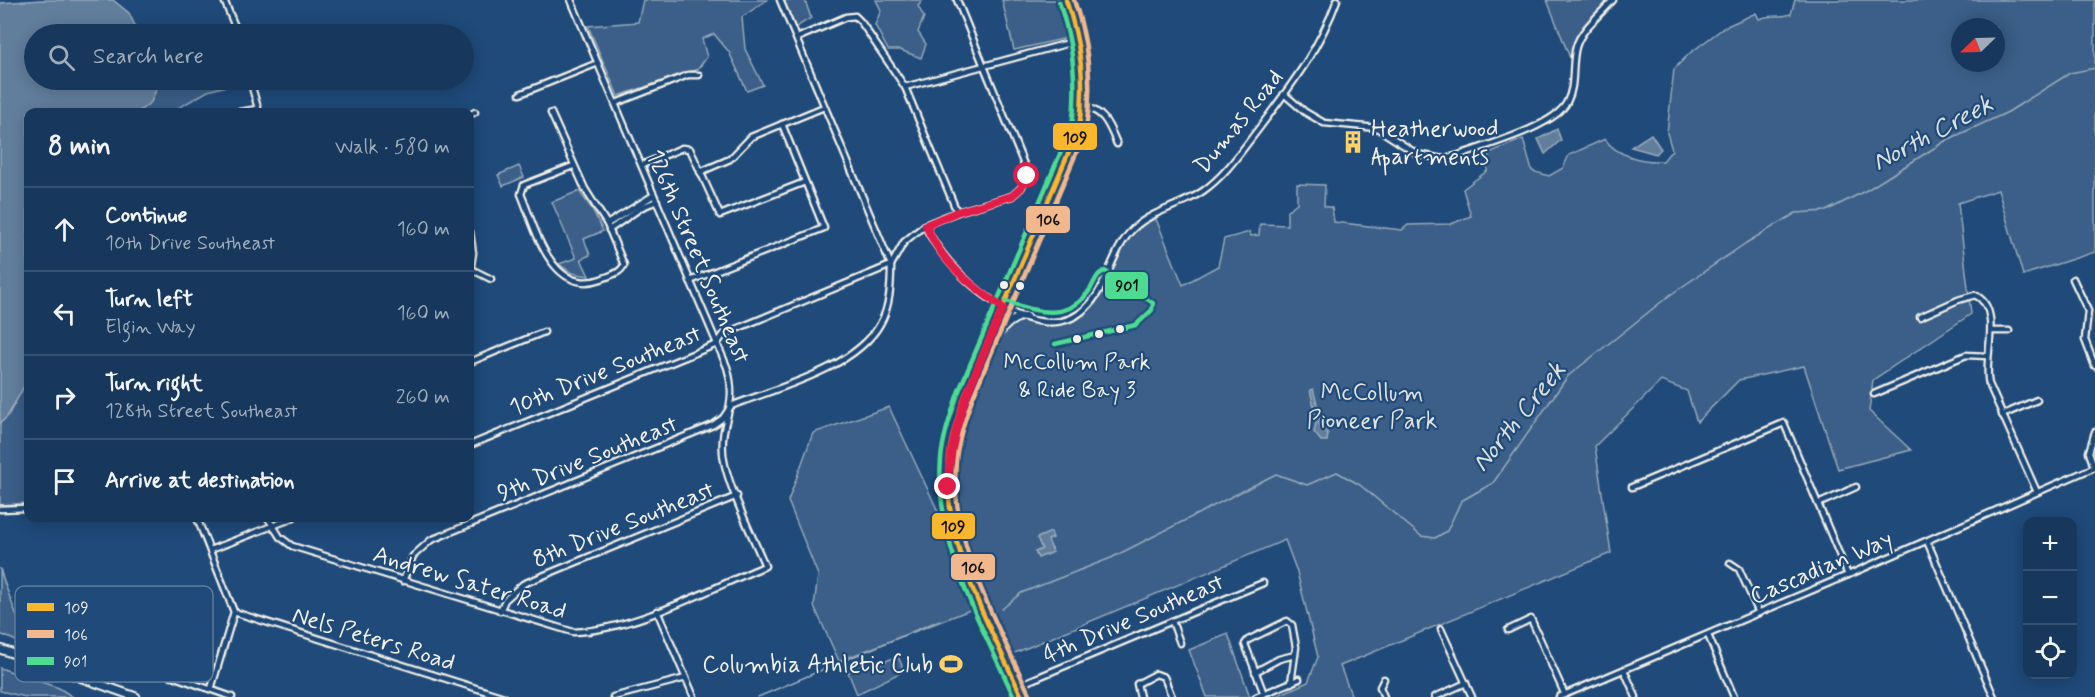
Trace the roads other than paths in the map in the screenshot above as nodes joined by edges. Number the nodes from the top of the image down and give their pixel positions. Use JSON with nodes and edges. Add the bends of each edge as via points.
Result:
{"nodes":[{"id":1,"x":224,"y":0,"type":"edge"},
{"id":2,"x":571,"y":0,"type":"edge"},
{"id":3,"x":780,"y":0,"type":"edge"},
{"id":4,"x":957,"y":0,"type":"edge"},
{"id":5,"x":1061,"y":0,"type":"edge"},
{"id":6,"x":1066,"y":0,"type":"edge"},
{"id":7,"x":1337,"y":0,"type":"edge"},
{"id":8,"x":1613,"y":0,"type":"edge"},
{"id":9,"x":234,"y":24,"type":"edge"},
{"id":10,"x":797,"y":38,"type":"junction"},
{"id":11,"x":1074,"y":42,"type":"junction"},
{"id":12,"x":598,"y":63,"type":"junction"},
{"id":13,"x":984,"y":65,"type":"junction"},
{"id":14,"x":699,"y":75,"type":"dead end"},
{"id":15,"x":905,"y":87,"type":"junction"},
{"id":16,"x":253,"y":90,"type":"edge"},
{"id":17,"x":520,"y":94,"type":"dead end"},
{"id":18,"x":1284,"y":94,"type":"junction"},
{"id":19,"x":616,"y":103,"type":"junction"},
{"id":20,"x":824,"y":106,"type":"junction"},
{"id":21,"x":1082,"y":106,"type":"junction"},
{"id":22,"x":258,"y":108,"type":"edge"},
{"id":23,"x":551,"y":113,"type":"dead end"},
{"id":24,"x":782,"y":124,"type":"junction"},
{"id":25,"x":1075,"y":133,"type":"junction"},
{"id":26,"x":1117,"y":144,"type":"dead end"},
{"id":27,"x":642,"y":165,"type":"junction"},
{"id":28,"x":573,"y":166,"type":"junction"},
{"id":29,"x":700,"y":172,"type":"junction"},
{"id":30,"x":806,"y":182,"type":"junction"},
{"id":31,"x":654,"y":195,"type":"junction"},
{"id":32,"x":657,"y":201,"type":"junction"},
{"id":33,"x":957,"y":212,"type":"junction"},
{"id":34,"x":607,"y":224,"type":"junction"},
{"id":35,"x":926,"y":225,"type":"junction"},
{"id":36,"x":609,"y":230,"type":"junction"},
{"id":37,"x":891,"y":265,"type":"junction"},
{"id":38,"x":474,"y":273,"type":"edge"},
{"id":39,"x":491,"y":279,"type":"dead end"},
{"id":40,"x":2073,"y":279,"type":"dead end"},
{"id":41,"x":690,"y":281,"type":"junction"},
{"id":42,"x":1003,"y":308,"type":"junction"},
{"id":43,"x":2095,"y":308,"type":"edge"},
{"id":44,"x":2088,"y":311,"type":"junction"},
{"id":45,"x":1026,"y":316,"type":"junction"},
{"id":46,"x":1920,"y":317,"type":"dead end"},
{"id":47,"x":1991,"y":331,"type":"junction"},
{"id":48,"x":2009,"y":331,"type":"dead end"},
{"id":49,"x":544,"y":332,"type":"dead end"},
{"id":50,"x":717,"y":344,"type":"junction"},
{"id":51,"x":982,"y":356,"type":"junction"},
{"id":52,"x":1987,"y":356,"type":"junction"},
{"id":53,"x":474,"y":360,"type":"edge"},
{"id":54,"x":2095,"y":366,"type":"edge"},
{"id":55,"x":1874,"y":394,"type":"dead end"},
{"id":56,"x":2037,"y":400,"type":"dead end"},
{"id":57,"x":731,"y":406,"type":"junction"},
{"id":58,"x":2002,"y":414,"type":"junction"},
{"id":59,"x":2095,"y":432,"type":"edge"},
{"id":60,"x":474,"y":443,"type":"edge"},
{"id":61,"x":2094,"y":467,"type":"edge"},
{"id":62,"x":1632,"y":487,"type":"dead end"},
{"id":63,"x":1856,"y":487,"type":"dead end"},
{"id":64,"x":2037,"y":492,"type":"junction"},
{"id":65,"x":737,"y":496,"type":"junction"},
{"id":66,"x":1818,"y":504,"type":"junction"},
{"id":67,"x":24,"y":508,"type":"edge"},
{"id":68,"x":0,"y":509,"type":"edge"},
{"id":69,"x":199,"y":522,"type":"edge"},
{"id":70,"x":270,"y":522,"type":"edge"},
{"id":71,"x":282,"y":522,"type":"edge"},
{"id":72,"x":271,"y":526,"type":"junction"},
{"id":73,"x":1928,"y":541,"type":"junction"},
{"id":74,"x":210,"y":550,"type":"junction"},
{"id":75,"x":1731,"y":563,"type":"dead end"},
{"id":76,"x":765,"y":566,"type":"joint"},
{"id":77,"x":1848,"y":575,"type":"junction"},
{"id":78,"x":403,"y":581,"type":"junction"},
{"id":79,"x":1263,"y":583,"type":"dead end"},
{"id":80,"x":500,"y":611,"type":"junction"},
{"id":81,"x":657,"y":611,"type":"junction"},
{"id":82,"x":234,"y":612,"type":"junction"},
{"id":83,"x":1759,"y":614,"type":"junction"},
{"id":84,"x":1172,"y":621,"type":"junction"},
{"id":85,"x":1441,"y":629,"type":"dead end"},
{"id":86,"x":1508,"y":630,"type":"dead end"},
{"id":87,"x":1708,"y":635,"type":"junction"},
{"id":88,"x":1180,"y":644,"type":"dead end"},
{"id":89,"x":0,"y":649,"type":"edge"},
{"id":90,"x":15,"y":654,"type":"edge"},
{"id":91,"x":1295,"y":655,"type":"junction"},
{"id":92,"x":1624,"y":670,"type":"junction"},
{"id":93,"x":1255,"y":672,"type":"junction"},
{"id":94,"x":686,"y":678,"type":"junction"},
{"id":95,"x":1384,"y":679,"type":"dead end"},
{"id":96,"x":1299,"y":680,"type":"dead end"},
{"id":97,"x":94,"y":682,"type":"edge"},
{"id":98,"x":190,"y":682,"type":"edge"},
{"id":99,"x":1291,"y":682,"type":"junction"},
{"id":100,"x":1466,"y":683,"type":"junction"},
{"id":101,"x":1017,"y":686,"type":"junction"},
{"id":102,"x":211,"y":689,"type":"junction"},
{"id":103,"x":1264,"y":693,"type":"junction"},
{"id":104,"x":1562,"y":696,"type":"edge"},
{"id":105,"x":136,"y":697,"type":"edge"},
{"id":106,"x":232,"y":697,"type":"edge"},
{"id":107,"x":504,"y":697,"type":"edge"},
{"id":108,"x":613,"y":697,"type":"edge"},
{"id":109,"x":694,"y":697,"type":"edge"},
{"id":110,"x":1022,"y":697,"type":"edge"},
{"id":111,"x":1140,"y":697,"type":"edge"},
{"id":112,"x":1172,"y":697,"type":"edge"},
{"id":113,"x":1256,"y":697,"type":"edge"},
{"id":114,"x":1384,"y":697,"type":"edge"},
{"id":115,"x":1435,"y":697,"type":"edge"},
{"id":116,"x":1472,"y":697,"type":"edge"},
{"id":117,"x":1636,"y":697,"type":"edge"},
{"id":118,"x":1734,"y":697,"type":"edge"},
{"id":119,"x":1994,"y":697,"type":"edge"}],
"edges":[{"from":1,"to":9,"type":"street"},
{"from":2,"to":12,"type":"street","name":"126th Street Southeast"},
{"from":3,"to":10,"type":"street"},
{"from":4,"to":13,"type":"street"},
{"from":5,"to":11,"type":"main road"},
{"from":6,"to":21,"type":"main road","via":[[1080,48]]},
{"from":7,"to":18,"type":"street","name":"Dumas Road","via":[[1306,64]]},
{"from":8,"to":18,"type":"street","via":[[1577,45],[1572,90],[1556,116],[1456,156],[1443,159],[1417,154],[1377,128],[1324,123]]},
{"from":10,"to":15,"type":"street","via":[[855,16]]},
{"from":10,"to":20,"type":"street"},
{"from":11,"to":13,"type":"street"},
{"from":11,"to":25,"type":"main road"},
{"from":12,"to":17,"type":"street"},
{"from":12,"to":19,"type":"street","name":"126th Street Southeast"},
{"from":13,"to":15,"type":"street"},
{"from":13,"to":33,"type":"street","via":[[1027,176],[1012,196]]},
{"from":14,"to":19,"type":"street","via":[[688,75]]},
{"from":15,"to":33,"type":"street"},
{"from":16,"to":22,"type":"street"},
{"from":18,"to":45,"type":"street","name":"Dumas Road","via":[[1215,181],[1134,228],[1121,244],[1095,298],[1084,309],[1060,321]]},
{"from":19,"to":27,"type":"street","name":"126th Street Southeast"},
{"from":20,"to":24,"type":"street"},
{"from":20,"to":37,"type":"street"},
{"from":21,"to":25,"type":"main road"},
{"from":21,"to":26,"type":"street","via":[[1095,108],[1106,118]]},
{"from":23,"to":28,"type":"street"},
{"from":24,"to":29,"type":"street","via":[[751,137],[730,159]]},
{"from":24,"to":30,"type":"street"},
{"from":25,"to":42,"type":"main road"},
{"from":27,"to":29,"type":"street","via":[[682,148],[690,149]]},
{"from":27,"to":31,"type":"street","name":"126th Street Southeast"},
{"from":28,"to":34,"type":"street"},
{"from":28,"to":36,"type":"street","via":[[522,189],[552,264],[567,277],[586,281],[624,268]]},
{"from":29,"to":30,"type":"street","via":[[720,215]]},
{"from":30,"to":41,"type":"street","via":[[824,228]]},
{"from":31,"to":32,"type":"street","name":"126th Street Southeast"},
{"from":31,"to":34,"type":"street"},
{"from":32,"to":36,"type":"street"},
{"from":32,"to":41,"type":"street","name":"126th Street Southeast"},
{"from":33,"to":35,"type":"street"},
{"from":34,"to":36,"type":"street"},
{"from":35,"to":37,"type":"street","via":[[904,242]]},
{"from":35,"to":42,"type":"street","name":"Dumas Road","via":[[943,256],[973,286]]},
{"from":37,"to":50,"type":"street","name":"10th Drive Southeast","via":[[724,334]]},
{"from":37,"to":57,"type":"street","via":[[888,301],[881,323],[860,347],[832,365]]},
{"from":38,"to":39,"type":"street"},
{"from":40,"to":44,"type":"street"},
{"from":41,"to":50,"type":"street","name":"126th Street Southeast"},
{"from":42,"to":45,"type":"street","name":"Dumas Road"},
{"from":42,"to":51,"type":"main road"},
{"from":43,"to":44,"type":"street"},
{"from":44,"to":54,"type":"street","via":[[2085,340]]},
{"from":45,"to":51,"type":"main road","via":[[1007,324]]},
{"from":46,"to":47,"type":"street","via":[[1975,295],[1989,309]]},
{"from":47,"to":48,"type":"street"},
{"from":47,"to":52,"type":"street"},
{"from":49,"to":53,"type":"street"},
{"from":50,"to":57,"type":"street","name":"126th Street Southeast","via":[[732,384]]},
{"from":50,"to":60,"type":"street","name":"10th Drive Southeast"},
{"from":51,"to":101,"type":"main road","via":[[951,441],[950,507],[960,552]]},
{"from":52,"to":55,"type":"street","via":[[1966,355]]},
{"from":52,"to":58,"type":"street","via":[[1989,384]]},
{"from":56,"to":58,"type":"street"},
{"from":57,"to":65,"type":"street","name":"126th Street Southeast","via":[[724,430],[723,456]]},
{"from":57,"to":78,"type":"street","name":"9th Drive Southeast","via":[[713,425],[431,540],[413,556]]},
{"from":58,"to":64,"type":"street"},
{"from":59,"to":61,"type":"street","via":[[2089,452]]},
{"from":61,"to":64,"type":"street","name":"Cascadian Way"},
{"from":62,"to":66,"type":"street","via":[[1784,423]]},
{"from":63,"to":66,"type":"street"},
{"from":64,"to":73,"type":"street","name":"Cascadian Way"},
{"from":65,"to":76,"type":"street","name":"126th Street Southeast"},
{"from":65,"to":80,"type":"street","name":"8th Drive Southeast","via":[[523,584],[505,600]]},
{"from":66,"to":77,"type":"street"},
{"from":67,"to":68,"type":"street"},
{"from":69,"to":74,"type":"street"},
{"from":70,"to":72,"type":"street"},
{"from":71,"to":72,"type":"street"},
{"from":72,"to":74,"type":"street"},
{"from":72,"to":78,"type":"street","name":"Andrew Sater Road","via":[[292,546]]},
{"from":73,"to":77,"type":"street","name":"Cascadian Way"},
{"from":73,"to":119,"type":"street"},
{"from":74,"to":82,"type":"street"},
{"from":75,"to":83,"type":"street","via":[[1739,569]]},
{"from":76,"to":81,"type":"street","name":"Andrew Sater Road"},
{"from":77,"to":83,"type":"street","name":"Cascadian Way"},
{"from":78,"to":80,"type":"street","name":"Andrew Sater Road"},
{"from":79,"to":84,"type":"street","name":"4th Drive Southeast"},
{"from":80,"to":81,"type":"street","name":"Andrew Sater Road","via":[[573,632],[609,629]]},
{"from":81,"to":94,"type":"street"},
{"from":82,"to":102,"type":"street"},
{"from":82,"to":107,"type":"street","name":"Nels Peters Road"},
{"from":83,"to":87,"type":"street","name":"Cascadian Way"},
{"from":84,"to":88,"type":"street"},
{"from":84,"to":101,"type":"street","name":"4th Drive Southeast"},
{"from":85,"to":100,"type":"street"},
{"from":86,"to":104,"type":"street","via":[[1531,619]]},
{"from":87,"to":92,"type":"street","name":"Cascadian Way"},
{"from":87,"to":118,"type":"street"},
{"from":89,"to":90,"type":"highway"},
{"from":91,"to":93,"type":"street"},
{"from":91,"to":93,"type":"street","via":[[1292,625],[1282,622],[1245,644]]},
{"from":91,"to":99,"type":"street"},
{"from":92,"to":104,"type":"street","name":"Cascadian Way"},
{"from":92,"to":117,"type":"street"},
{"from":93,"to":103,"type":"street"},
{"from":94,"to":108,"type":"street"},
{"from":94,"to":109,"type":"street"},
{"from":95,"to":114,"type":"street","via":[[1380,687]]},
{"from":96,"to":99,"type":"street"},
{"from":97,"to":105,"type":"highway"},
{"from":98,"to":102,"type":"street"},
{"from":99,"to":103,"type":"street"},
{"from":100,"to":115,"type":"street"},
{"from":100,"to":116,"type":"street"},
{"from":101,"to":110,"type":"main road"},
{"from":102,"to":106,"type":"street"},
{"from":103,"to":113,"type":"street"},
{"from":111,"to":112,"type":"street","via":[[1137,684],[1160,674]]}]}
